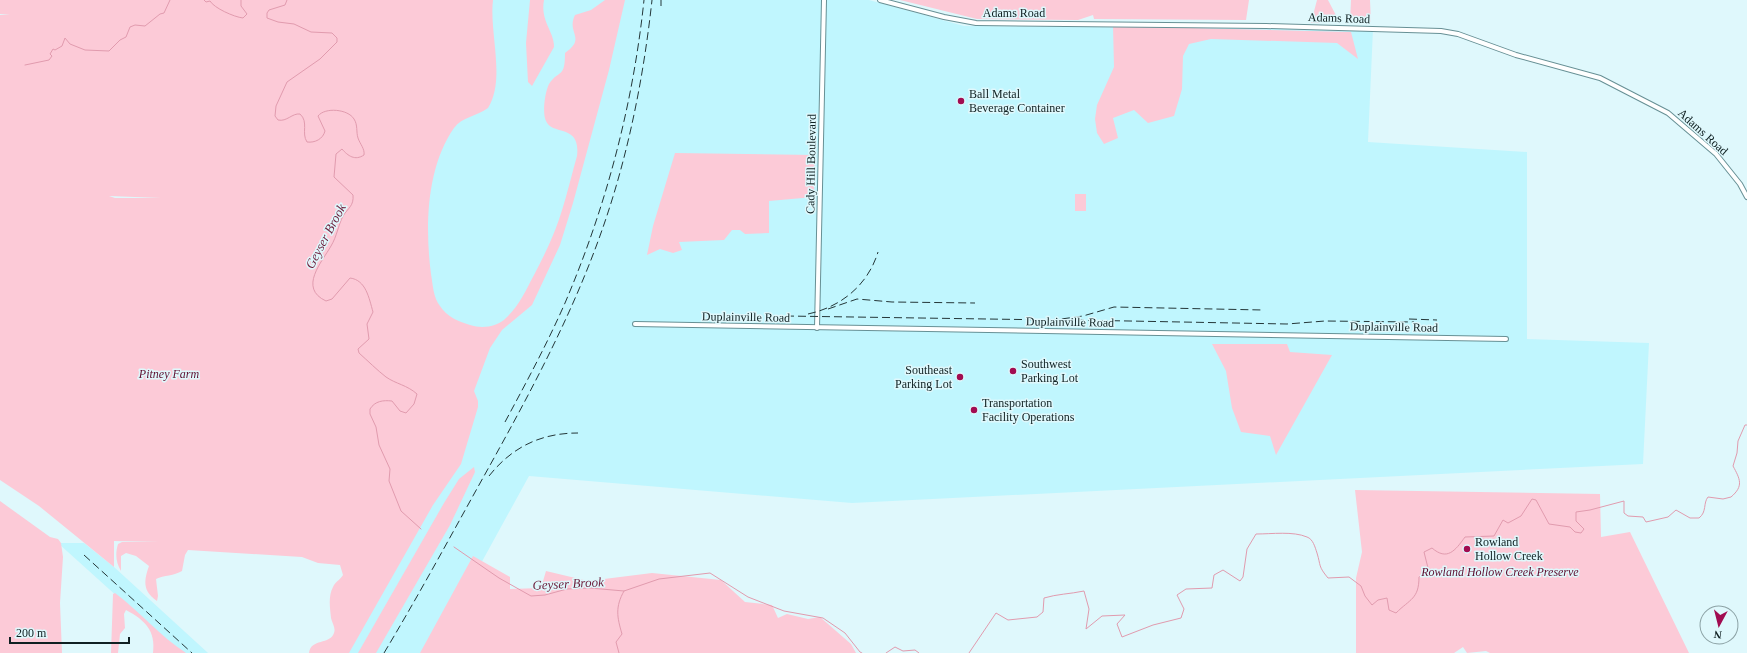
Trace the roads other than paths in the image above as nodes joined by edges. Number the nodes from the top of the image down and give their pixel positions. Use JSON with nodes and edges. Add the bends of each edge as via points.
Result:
{"nodes":[{"id":1,"x":824,"y":0,"type":"edge"},
{"id":2,"x":880,"y":0,"type":"edge"},
{"id":3,"x":1747,"y":196,"type":"edge"},
{"id":4,"x":634,"y":324,"type":"dead end"},
{"id":5,"x":817,"y":328,"type":"junction"},
{"id":6,"x":1506,"y":339,"type":"dead end"}],
"edges":[{"from":1,"to":5,"type":"street","name":"Cady Hill Boulevard"},
{"from":2,"to":3,"type":"street","name":"Adams Road","via":[[976,23],[1266,26],[1441,31],[1458,34],[1523,57],[1600,78],[1668,114],[1716,154]]},
{"from":4,"to":5,"type":"street","name":"Duplainville Road"},
{"from":5,"to":6,"type":"street","name":"Duplainville Road"}]}
